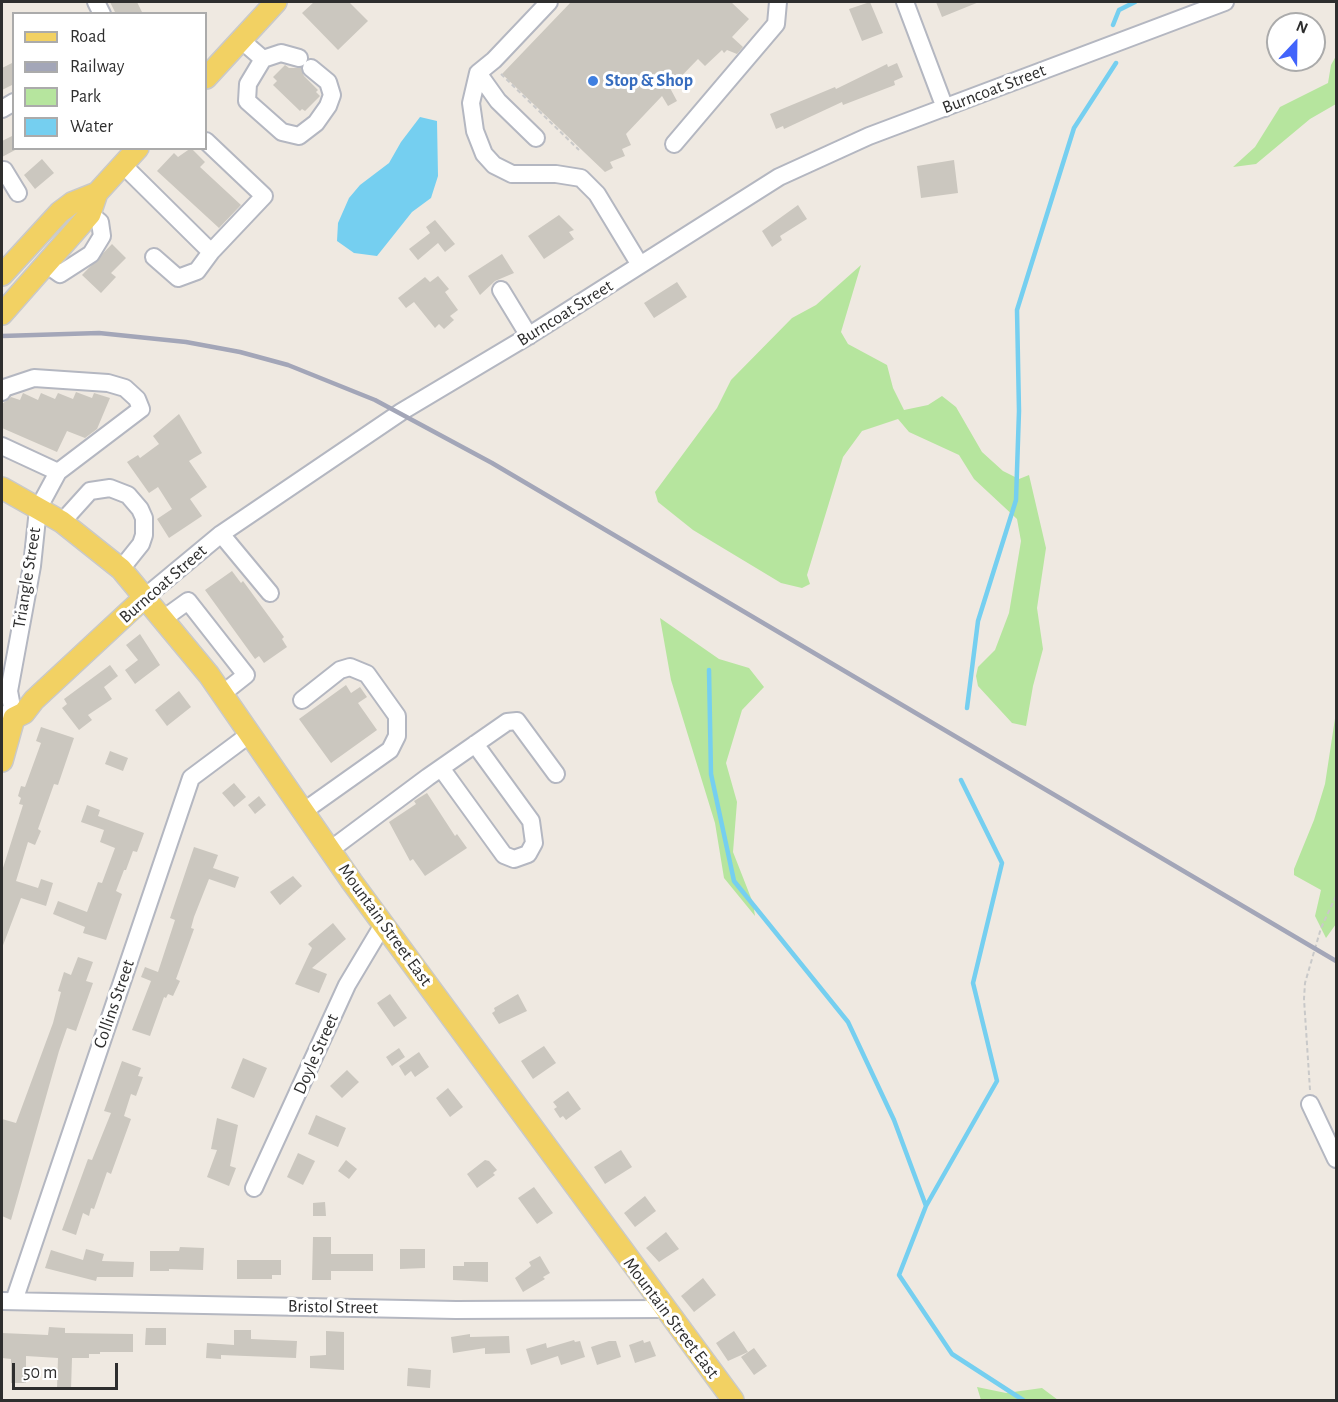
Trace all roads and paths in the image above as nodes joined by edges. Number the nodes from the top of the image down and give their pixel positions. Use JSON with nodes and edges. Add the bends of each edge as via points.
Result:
{"nodes":[{"id":1,"x":276,"y":2,"type":"edge"},
{"id":2,"x":549,"y":2,"type":"edge"},
{"id":3,"x":778,"y":2,"type":"edge"},
{"id":4,"x":905,"y":2,"type":"edge"},
{"id":5,"x":1225,"y":2,"type":"edge"},
{"id":6,"x":241,"y":40,"type":"junction"},
{"id":7,"x":263,"y":60,"type":"junction"},
{"id":8,"x":478,"y":73,"type":"junction"},
{"id":9,"x":501,"y":73,"type":"dead end"},
{"id":10,"x":207,"y":77,"type":"edge"},
{"id":11,"x":945,"y":108,"type":"junction"},
{"id":12,"x":536,"y":138,"type":"dead end"},
{"id":13,"x":207,"y":142,"type":"edge"},
{"id":14,"x":674,"y":144,"type":"dead end"},
{"id":15,"x":136,"y":150,"type":"edge"},
{"id":16,"x":579,"y":150,"type":"dead end"},
{"id":17,"x":123,"y":165,"type":"junction"},
{"id":18,"x":2,"y":172,"type":"edge"},
{"id":19,"x":18,"y":193,"type":"dead end"},
{"id":20,"x":97,"y":193,"type":"junction"},
{"id":21,"x":211,"y":252,"type":"junction"},
{"id":22,"x":154,"y":257,"type":"dead end"},
{"id":23,"x":640,"y":265,"type":"junction"},
{"id":24,"x":3,"y":272,"type":"edge"},
{"id":25,"x":501,"y":290,"type":"dead end"},
{"id":26,"x":2,"y":314,"type":"edge"},
{"id":27,"x":529,"y":336,"type":"junction"},
{"id":28,"x":2,"y":392,"type":"edge"},
{"id":29,"x":2,"y":446,"type":"edge"},
{"id":30,"x":58,"y":472,"type":"junction"},
{"id":31,"x":2,"y":488,"type":"edge"},
{"id":32,"x":38,"y":509,"type":"junction"},
{"id":33,"x":62,"y":522,"type":"junction"},
{"id":34,"x":221,"y":534,"type":"junction"},
{"id":35,"x":121,"y":569,"type":"junction"},
{"id":36,"x":270,"y":593,"type":"dead end"},
{"id":37,"x":145,"y":597,"type":"junction"},
{"id":38,"x":163,"y":619,"type":"junction"},
{"id":39,"x":222,"y":694,"type":"junction"},
{"id":40,"x":302,"y":700,"type":"dead end"},
{"id":41,"x":8,"y":716,"type":"edge"},
{"id":42,"x":250,"y":734,"type":"junction"},
{"id":43,"x":475,"y":744,"type":"junction"},
{"id":44,"x":2,"y":761,"type":"edge"},
{"id":45,"x":441,"y":768,"type":"junction"},
{"id":46,"x":556,"y":774,"type":"dead end"},
{"id":47,"x":304,"y":812,"type":"junction"},
{"id":48,"x":330,"y":850,"type":"junction"},
{"id":49,"x":1336,"y":896,"type":"edge"},
{"id":50,"x":384,"y":923,"type":"junction"},
{"id":51,"x":1310,"y":1104,"type":"joint"},
{"id":52,"x":1336,"y":1159,"type":"edge"},
{"id":53,"x":254,"y":1188,"type":"dead end"},
{"id":54,"x":8,"y":1301,"type":"edge"},
{"id":55,"x":665,"y":1309,"type":"junction"},
{"id":56,"x":733,"y":1401,"type":"edge"}],
"edges":[{"from":1,"to":6,"type":"main road"},
{"from":2,"to":8,"type":"street"},
{"from":3,"to":14,"type":"street","via":[[776,24]]},
{"from":4,"to":11,"type":"street"},
{"from":5,"to":11,"type":"street","name":"Burncoat Street"},
{"from":6,"to":7,"type":"street"},
{"from":6,"to":10,"type":"main road"},
{"from":7,"to":7,"type":"street","via":[[280,53],[305,63],[328,82],[332,95],[328,106],[316,123],[299,136],[282,132],[247,101],[248,84]]},
{"from":8,"to":12,"type":"street","via":[[498,101]]},
{"from":8,"to":23,"type":"street","via":[[471,103],[475,131],[484,154],[494,165],[512,174],[582,178],[597,194]]},
{"from":9,"to":16,"type":"path"},
{"from":11,"to":23,"type":"street","name":"Burncoat Street","via":[[801,165]]},
{"from":13,"to":21,"type":"street","via":[[264,195]]},
{"from":15,"to":17,"type":"main road"},
{"from":17,"to":20,"type":"main road"},
{"from":17,"to":21,"type":"street"},
{"from":18,"to":19,"type":"street"},
{"from":20,"to":24,"type":"main road","via":[[60,212]]},
{"from":20,"to":26,"type":"main road","via":[[90,214]]},
{"from":21,"to":22,"type":"street","via":[[197,271],[178,278]]},
{"from":23,"to":27,"type":"street","name":"Burncoat Street"},
{"from":25,"to":27,"type":"street"},
{"from":27,"to":34,"type":"street","name":"Burncoat Street","via":[[401,412]]},
{"from":28,"to":30,"type":"street","via":[[34,378],[108,383],[125,388],[137,399],[141,409]]},
{"from":29,"to":30,"type":"street"},
{"from":30,"to":32,"type":"street"},
{"from":31,"to":32,"type":"main road","name":"Mountain Street East"},
{"from":32,"to":33,"type":"main road","name":"Mountain Street East"},
{"from":32,"to":41,"type":"street","name":"Triangle Street"},
{"from":33,"to":35,"type":"main road","name":"Mountain Street East"},
{"from":33,"to":35,"type":"street","via":[[90,491],[110,488],[128,495],[144,518],[144,536]]},
{"from":34,"to":36,"type":"street"},
{"from":34,"to":37,"type":"street","name":"Burncoat Street"},
{"from":35,"to":37,"type":"main road","name":"Mountain Street East"},
{"from":37,"to":38,"type":"main road","name":"Mountain Street East"},
{"from":37,"to":41,"type":"main road","name":"Burncoat Street","via":[[24,713]]},
{"from":38,"to":39,"type":"main road","name":"Mountain Street East"},
{"from":38,"to":39,"type":"street","via":[[188,601],[246,675]]},
{"from":39,"to":42,"type":"main road","name":"Mountain Street East"},
{"from":40,"to":47,"type":"street","via":[[340,670],[350,667],[367,674],[397,716],[397,736],[390,750]]},
{"from":41,"to":44,"type":"main road"},
{"from":42,"to":47,"type":"main road","name":"Mountain Street East"},
{"from":42,"to":54,"type":"street","name":"Collins Street","via":[[191,778]]},
{"from":43,"to":45,"type":"street"},
{"from":43,"to":45,"type":"street","via":[[531,821],[534,843],[528,854],[514,859],[504,855]]},
{"from":43,"to":46,"type":"street","via":[[507,722],[517,722]]},
{"from":45,"to":48,"type":"street"},
{"from":47,"to":48,"type":"main road","name":"Mountain Street East"},
{"from":48,"to":50,"type":"main road","name":"Mountain Street East"},
{"from":49,"to":51,"type":"path","via":[[1321,928],[1305,984]]},
{"from":50,"to":53,"type":"street","name":"Doyle Street","via":[[347,985]]},
{"from":50,"to":55,"type":"main road","name":"Mountain Street East"},
{"from":51,"to":52,"type":"street"},
{"from":54,"to":55,"type":"street","name":"Bristol Street","via":[[466,1310]]},
{"from":55,"to":56,"type":"main road","name":"Mountain Street East"}]}
